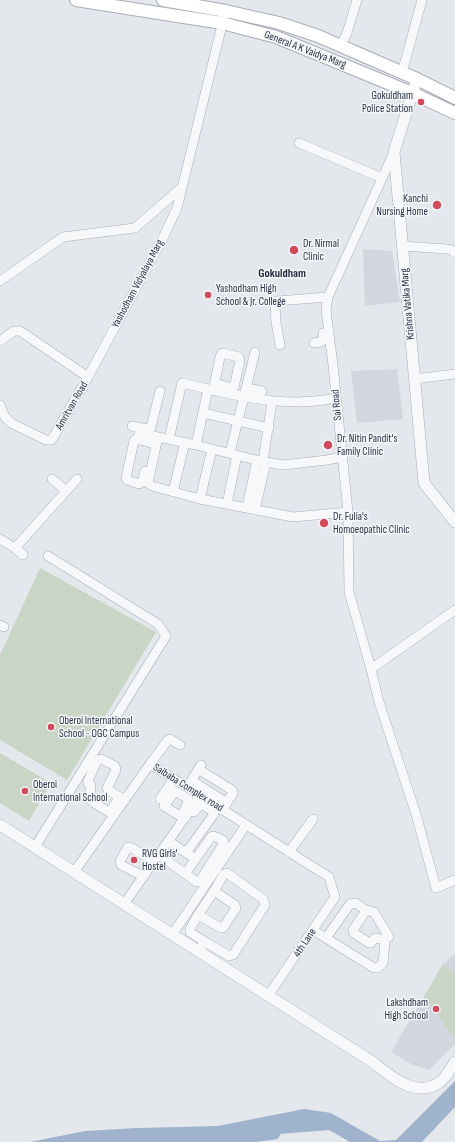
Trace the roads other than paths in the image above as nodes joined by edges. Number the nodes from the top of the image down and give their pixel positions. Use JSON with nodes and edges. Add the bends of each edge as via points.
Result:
{"nodes":[{"id":1,"x":76,"y":0,"type":"edge"},
{"id":2,"x":163,"y":0,"type":"edge"},
{"id":3,"x":357,"y":0,"type":"edge"},
{"id":4,"x":422,"y":0,"type":"edge"},
{"id":5,"x":226,"y":11,"type":"junction"},
{"id":6,"x":222,"y":23,"type":"junction"},
{"id":7,"x":341,"y":45,"type":"junction"},
{"id":8,"x":402,"y":73,"type":"junction"},
{"id":9,"x":417,"y":79,"type":"junction"},
{"id":10,"x":412,"y":93,"type":"junction"},
{"id":11,"x":455,"y":98,"type":"edge"},
{"id":12,"x":455,"y":112,"type":"edge"},
{"id":13,"x":299,"y":143,"type":"dead end"},
{"id":14,"x":394,"y":152,"type":"junction"},
{"id":15,"x":382,"y":178,"type":"junction"},
{"id":16,"x":182,"y":188,"type":"junction"},
{"id":17,"x":402,"y":246,"type":"junction"},
{"id":18,"x":455,"y":253,"type":"edge"},
{"id":19,"x":0,"y":281,"type":"edge"},
{"id":20,"x":328,"y":297,"type":"junction"},
{"id":21,"x":325,"y":331,"type":"junction"},
{"id":22,"x":0,"y":341,"type":"edge"},
{"id":23,"x":314,"y":343,"type":"dead end"},
{"id":24,"x":280,"y":345,"type":"dead end"},
{"id":25,"x":255,"y":352,"type":"dead end"},
{"id":26,"x":455,"y":374,"type":"edge"},
{"id":27,"x":88,"y":377,"type":"junction"},
{"id":28,"x":414,"y":379,"type":"junction"},
{"id":29,"x":212,"y":388,"type":"junction"},
{"id":30,"x":160,"y":391,"type":"dead end"},
{"id":31,"x":262,"y":391,"type":"dead end"},
{"id":32,"x":245,"y":392,"type":"junction"},
{"id":33,"x":336,"y":398,"type":"junction"},
{"id":34,"x":272,"y":402,"type":"junction"},
{"id":35,"x":0,"y":405,"type":"edge"},
{"id":36,"x":203,"y":413,"type":"junction"},
{"id":37,"x":237,"y":421,"type":"junction"},
{"id":38,"x":269,"y":428,"type":"junction"},
{"id":39,"x":136,"y":429,"type":"dead end"},
{"id":40,"x":154,"y":436,"type":"junction"},
{"id":41,"x":169,"y":437,"type":"junction"},
{"id":42,"x":183,"y":439,"type":"junction"},
{"id":43,"x":197,"y":443,"type":"junction"},
{"id":44,"x":212,"y":449,"type":"junction"},
{"id":45,"x":233,"y":454,"type":"junction"},
{"id":46,"x":342,"y":457,"type":"junction"},
{"id":47,"x":262,"y":461,"type":"junction"},
{"id":48,"x":52,"y":479,"type":"dead end"},
{"id":49,"x":77,"y":479,"type":"dead end"},
{"id":50,"x":66,"y":491,"type":"junction"},
{"id":51,"x":174,"y":492,"type":"junction"},
{"id":52,"x":200,"y":498,"type":"junction"},
{"id":53,"x":248,"y":502,"type":"dead end"},
{"id":54,"x":227,"y":504,"type":"junction"},
{"id":55,"x":255,"y":510,"type":"junction"},
{"id":56,"x":348,"y":512,"type":"junction"},
{"id":57,"x":455,"y":522,"type":"edge"},
{"id":58,"x":0,"y":539,"type":"edge"},
{"id":59,"x":15,"y":548,"type":"junction"},
{"id":60,"x":23,"y":555,"type":"dead end"},
{"id":61,"x":48,"y":556,"type":"dead end"},
{"id":62,"x":455,"y":610,"type":"edge"},
{"id":63,"x":371,"y":669,"type":"junction"},
{"id":64,"x":180,"y":745,"type":"dead end"},
{"id":65,"x":150,"y":764,"type":"junction"},
{"id":66,"x":174,"y":779,"type":"junction"},
{"id":67,"x":191,"y":785,"type":"junction"},
{"id":68,"x":200,"y":796,"type":"junction"},
{"id":69,"x":122,"y":798,"type":"junction"},
{"id":70,"x":160,"y":799,"type":"dead end"},
{"id":71,"x":224,"y":806,"type":"junction"},
{"id":72,"x":313,"y":819,"type":"dead end"},
{"id":73,"x":0,"y":825,"type":"edge"},
{"id":74,"x":246,"y":825,"type":"junction"},
{"id":75,"x":173,"y":844,"type":"junction"},
{"id":76,"x":34,"y":848,"type":"junction"},
{"id":77,"x":289,"y":852,"type":"junction"},
{"id":78,"x":186,"y":853,"type":"junction"},
{"id":79,"x":159,"y":858,"type":"junction"},
{"id":80,"x":195,"y":860,"type":"junction"},
{"id":81,"x":74,"y":872,"type":"junction"},
{"id":82,"x":185,"y":874,"type":"junction"},
{"id":83,"x":143,"y":876,"type":"junction"},
{"id":84,"x":455,"y":880,"type":"edge"},
{"id":85,"x":333,"y":887,"type":"joint"},
{"id":86,"x":214,"y":891,"type":"junction"},
{"id":87,"x":124,"y":904,"type":"junction"},
{"id":88,"x":365,"y":910,"type":"junction"},
{"id":89,"x":198,"y":915,"type":"junction"},
{"id":90,"x":313,"y":930,"type":"junction"},
{"id":91,"x":172,"y":935,"type":"junction"},
{"id":92,"x":389,"y":936,"type":"dead end"},
{"id":93,"x":326,"y":938,"type":"junction"},
{"id":94,"x":205,"y":942,"type":"junction"},
{"id":95,"x":198,"y":951,"type":"junction"},
{"id":96,"x":268,"y":996,"type":"junction"},
{"id":97,"x":455,"y":1062,"type":"edge"}],
"edges":[{"from":1,"to":6,"type":"main road","name":"General A K Vaidya Marg"},
{"from":2,"to":5,"type":"main road","name":"General A K Vaidya Marg"},
{"from":3,"to":7,"type":"street"},
{"from":4,"to":8,"type":"street"},
{"from":5,"to":6,"type":"street","name":"Yashodham Vidyalaya Marg"},
{"from":5,"to":7,"type":"main road","name":"General A K Vaidya Marg","via":[[280,23]]},
{"from":6,"to":10,"type":"main road","name":"General A K Vaidya Marg","via":[[276,37]]},
{"from":6,"to":16,"type":"street","name":"Yashodham Vidyalaya Marg"},
{"from":7,"to":8,"type":"main road","name":"General A K Vaidya Marg"},
{"from":8,"to":9,"type":"main road","name":"General A K Vaidya Marg"},
{"from":9,"to":10,"type":"street","name":"Krishna Vatika Marg"},
{"from":9,"to":11,"type":"main road","name":"General A K Vaidya Marg"},
{"from":10,"to":12,"type":"main road","name":"General A K Vaidya Marg"},
{"from":10,"to":14,"type":"street","name":"Krishna Vatika Marg"},
{"from":13,"to":15,"type":"street"},
{"from":14,"to":15,"type":"street","name":"Sai Road"},
{"from":14,"to":17,"type":"street","name":"Krishna Vatika Marg"},
{"from":15,"to":20,"type":"street","name":"Sai Road"},
{"from":16,"to":19,"type":"street","via":[[135,228],[63,237]]},
{"from":16,"to":27,"type":"street","name":"Yashodham Vidyalaya Marg","via":[[177,208],[164,236]]},
{"from":17,"to":18,"type":"street","via":[[447,249]]},
{"from":17,"to":28,"type":"street","name":"Krishna Vatika Marg"},
{"from":20,"to":21,"type":"street","name":"Sai Road"},
{"from":20,"to":24,"type":"street","via":[[277,301],[275,313]]},
{"from":21,"to":23,"type":"street","via":[[321,342]]},
{"from":21,"to":33,"type":"street","name":"Sai Road"},
{"from":22,"to":27,"type":"street","via":[[14,330],[20,331]]},
{"from":25,"to":32,"type":"street"},
{"from":26,"to":28,"type":"street"},
{"from":27,"to":35,"type":"street","name":"Amritvan Road","via":[[52,440],[46,440],[11,423]]},
{"from":28,"to":57,"type":"street","name":"Krishna Vatika Marg","via":[[424,484]]},
{"from":29,"to":32,"type":"street"},
{"from":29,"to":36,"type":"street"},
{"from":29,"to":41,"type":"street","via":[[182,383]]},
{"from":30,"to":40,"type":"street"},
{"from":31,"to":32,"type":"street"},
{"from":32,"to":34,"type":"street"},
{"from":32,"to":37,"type":"street"},
{"from":33,"to":34,"type":"street"},
{"from":33,"to":46,"type":"street","name":"Sai Road"},
{"from":34,"to":38,"type":"street"},
{"from":36,"to":37,"type":"street"},
{"from":36,"to":43,"type":"street"},
{"from":37,"to":38,"type":"street"},
{"from":37,"to":45,"type":"street"},
{"from":38,"to":47,"type":"street"},
{"from":39,"to":40,"type":"street"},
{"from":40,"to":40,"type":"street","via":[[142,482],[139,484],[127,480],[134,441]]},
{"from":40,"to":41,"type":"street"},
{"from":40,"to":51,"type":"street","via":[[148,483]]},
{"from":41,"to":42,"type":"street"},
{"from":42,"to":43,"type":"street"},
{"from":42,"to":51,"type":"street"},
{"from":43,"to":44,"type":"street"},
{"from":44,"to":45,"type":"street"},
{"from":44,"to":52,"type":"street"},
{"from":45,"to":47,"type":"street"},
{"from":45,"to":54,"type":"street"},
{"from":46,"to":47,"type":"street","via":[[283,465]]},
{"from":46,"to":56,"type":"street","name":"Sai Road"},
{"from":47,"to":53,"type":"street"},
{"from":47,"to":55,"type":"street"},
{"from":48,"to":50,"type":"street"},
{"from":49,"to":50,"type":"street"},
{"from":50,"to":59,"type":"street"},
{"from":51,"to":52,"type":"street"},
{"from":52,"to":54,"type":"street"},
{"from":54,"to":55,"type":"street"},
{"from":55,"to":56,"type":"street","via":[[292,517]]},
{"from":56,"to":63,"type":"street","name":"Sai Road","via":[[349,592]]},
{"from":58,"to":59,"type":"street"},
{"from":59,"to":60,"type":"street"},
{"from":61,"to":76,"type":"street","via":[[158,624],[166,636]]},
{"from":62,"to":63,"type":"street"},
{"from":63,"to":84,"type":"street","name":"Sai Road","via":[[436,888]]},
{"from":64,"to":65,"type":"street","via":[[168,740]]},
{"from":65,"to":66,"type":"street","name":"Saibaba Complex road"},
{"from":65,"to":69,"type":"street","name":"Saibaba Complex road"},
{"from":66,"to":67,"type":"street","name":"Saibaba Complex road"},
{"from":66,"to":70,"type":"street"},
{"from":67,"to":68,"type":"street","name":"Saibaba Complex road"},
{"from":67,"to":71,"type":"street"},
{"from":67,"to":71,"type":"street","via":[[202,769],[232,790],[233,793]]},
{"from":68,"to":71,"type":"street","name":"Saibaba Complex road"},
{"from":68,"to":79,"type":"street","via":[[184,815]]},
{"from":69,"to":69,"type":"street","via":[[107,788],[116,770],[115,766],[101,760],[97,761],[88,781],[92,786],[89,798],[109,812]]},
{"from":69,"to":81,"type":"street","name":"Saibaba Complex road"},
{"from":71,"to":74,"type":"street","name":"Saibaba Complex road"},
{"from":72,"to":77,"type":"street"},
{"from":73,"to":76,"type":"street"},
{"from":74,"to":77,"type":"street","name":"Saibaba Complex road"},
{"from":74,"to":91,"type":"street"},
{"from":75,"to":78,"type":"street"},
{"from":75,"to":78,"type":"street","via":[[199,805],[214,812]]},
{"from":75,"to":79,"type":"street"},
{"from":76,"to":81,"type":"street"},
{"from":77,"to":85,"type":"street","name":"Saibaba Complex road","via":[[329,877]]},
{"from":78,"to":80,"type":"street"},
{"from":79,"to":82,"type":"street"},
{"from":79,"to":83,"type":"street"},
{"from":79,"to":83,"type":"street","via":[[128,847],[120,861],[121,865]]},
{"from":80,"to":82,"type":"street"},
{"from":80,"to":82,"type":"street","via":[[211,837],[223,840],[224,843],[200,881],[197,882]]},
{"from":81,"to":87,"type":"street"},
{"from":83,"to":87,"type":"street"},
{"from":85,"to":90,"type":"street","name":"4th Lane","via":[[335,896]]},
{"from":86,"to":89,"type":"street"},
{"from":86,"to":89,"type":"street","via":[[236,905],[223,928]]},
{"from":86,"to":94,"type":"street","via":[[227,873],[263,900],[265,905],[232,955],[229,956]]},
{"from":87,"to":91,"type":"street"},
{"from":88,"to":92,"type":"street","via":[[374,912]]},
{"from":88,"to":93,"type":"street","via":[[356,902],[350,904]]},
{"from":88,"to":93,"type":"street","via":[[353,930],[354,934],[369,944],[375,938],[384,942],[383,963],[378,968]]},
{"from":89,"to":94,"type":"street","via":[[190,932]]},
{"from":90,"to":93,"type":"street"},
{"from":90,"to":96,"type":"street","name":"4th Lane"},
{"from":91,"to":95,"type":"street"},
{"from":94,"to":95,"type":"street"},
{"from":95,"to":96,"type":"street"},
{"from":96,"to":97,"type":"street","via":[[371,1061],[402,1084],[418,1089],[430,1087],[441,1082]]}]}
